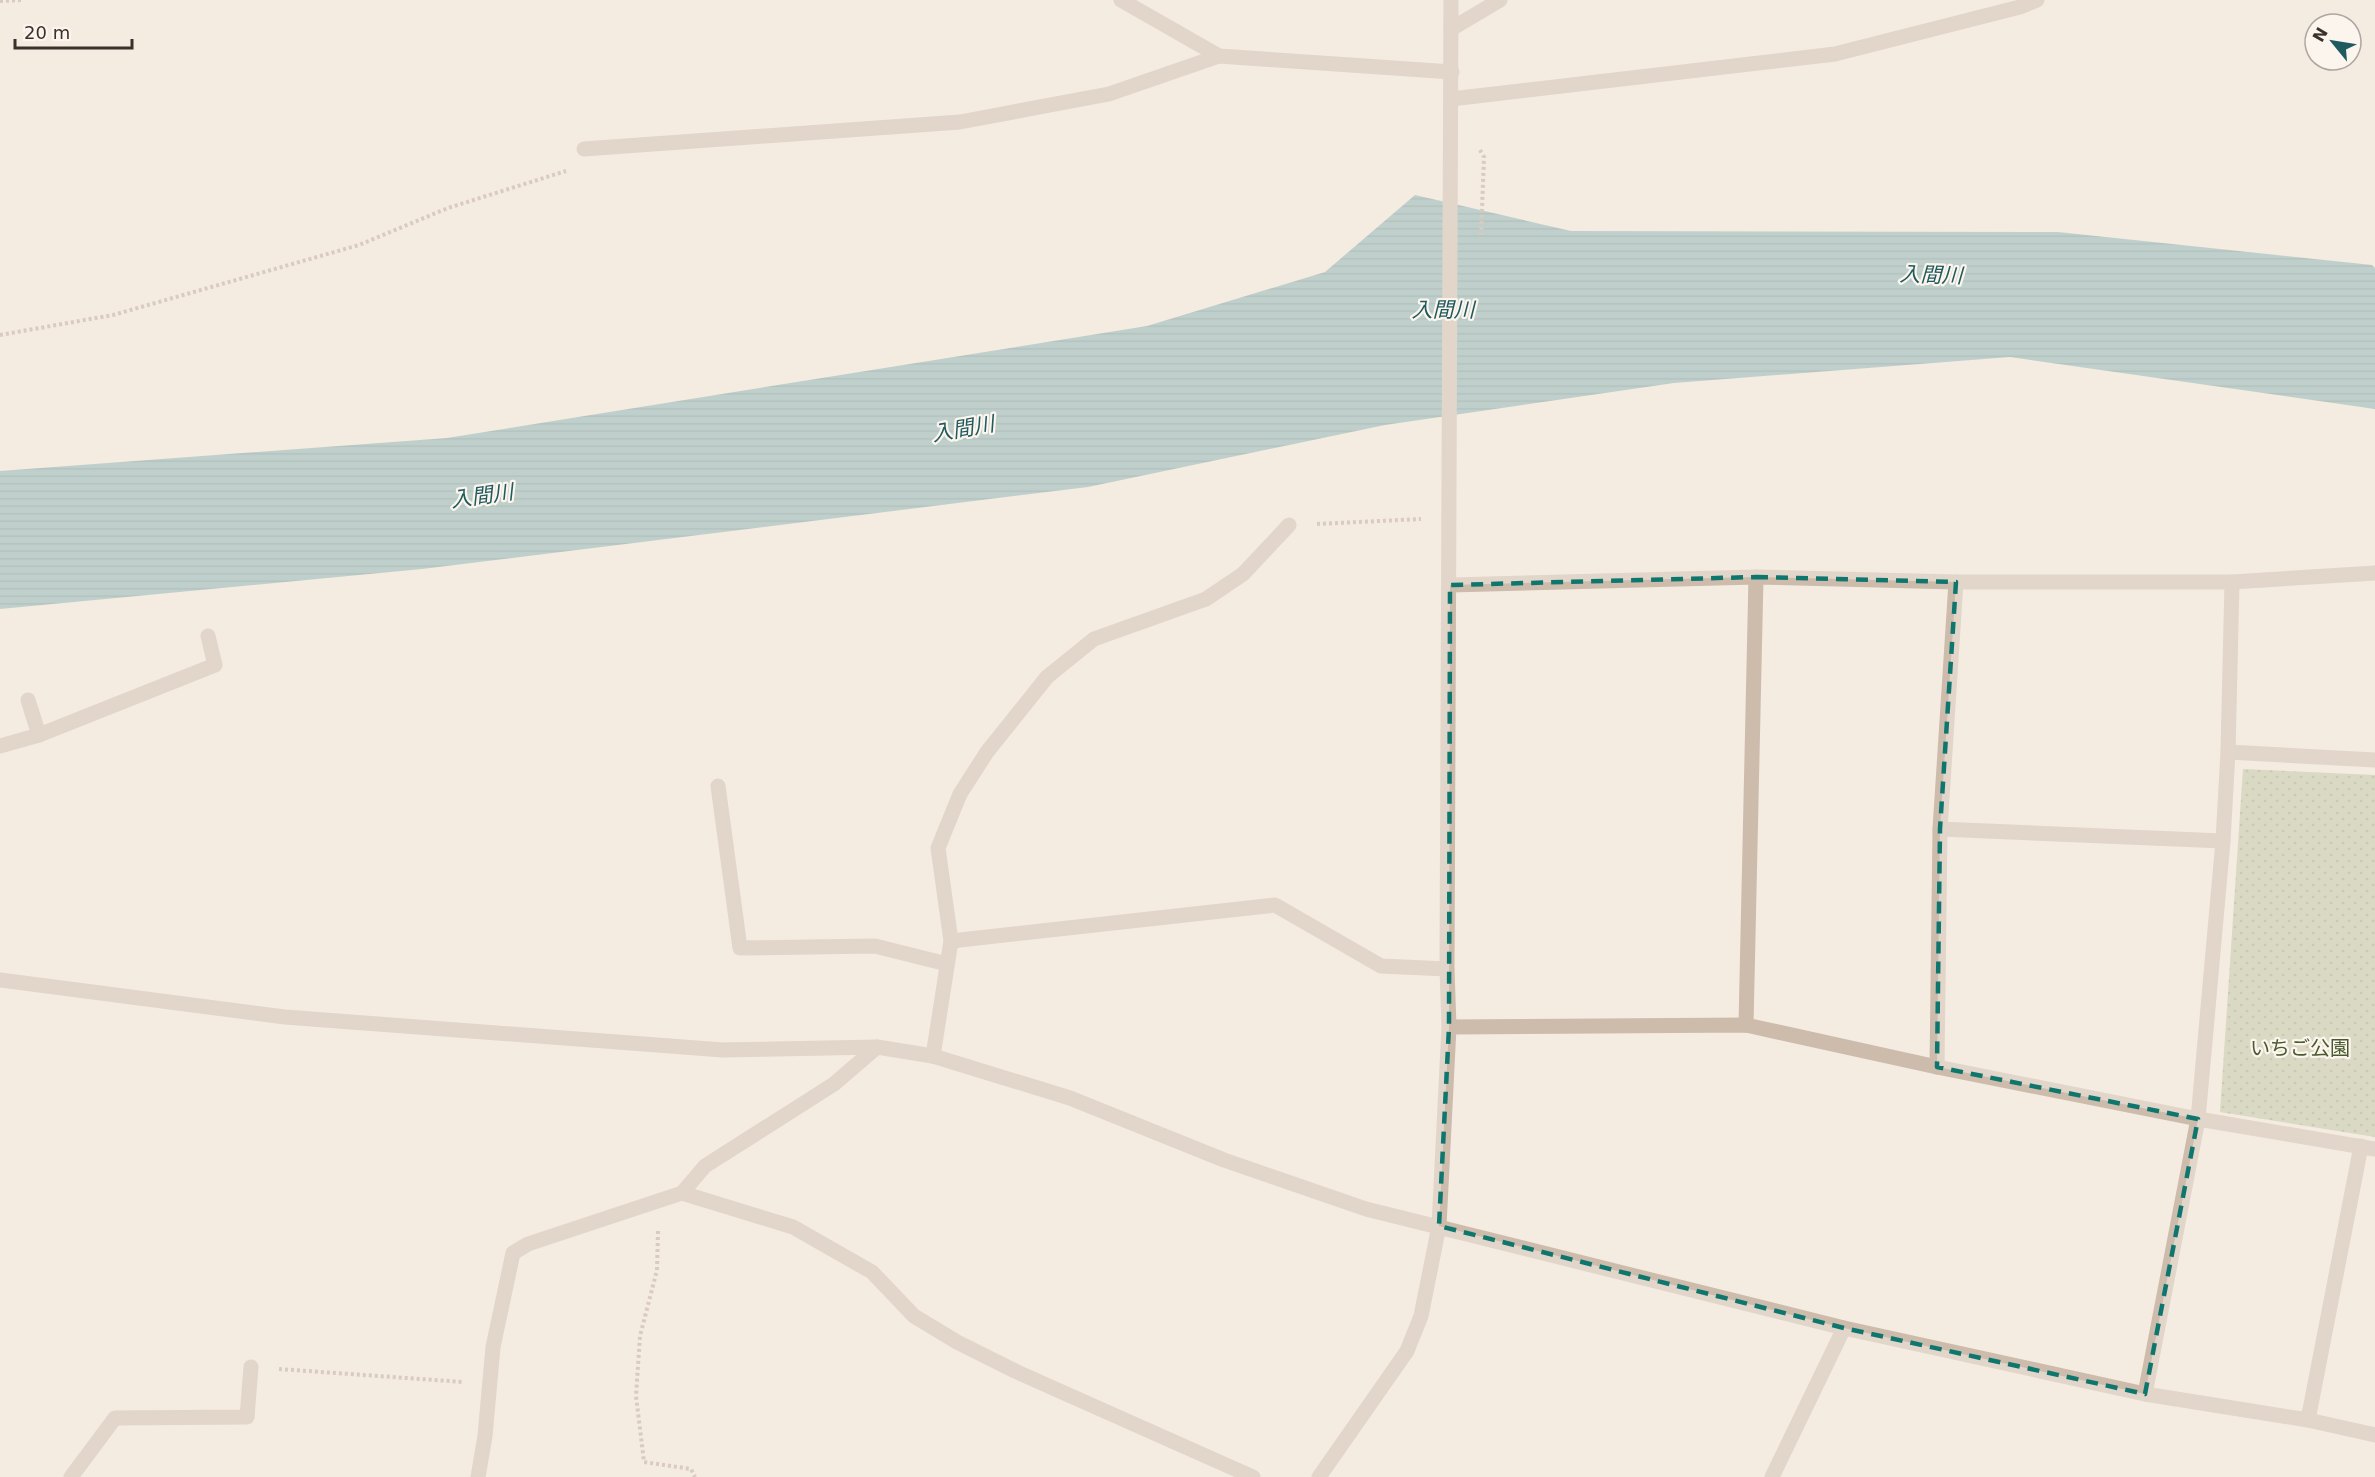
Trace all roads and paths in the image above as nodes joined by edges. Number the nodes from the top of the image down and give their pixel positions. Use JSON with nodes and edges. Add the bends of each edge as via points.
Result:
{"nodes":[{"id":1,"x":0,"y":0,"type":"edge"},
{"id":2,"x":23,"y":0,"type":"edge"},
{"id":3,"x":1121,"y":0,"type":"edge"},
{"id":4,"x":1451,"y":0,"type":"edge"},
{"id":5,"x":1500,"y":0,"type":"edge"},
{"id":6,"x":2037,"y":0,"type":"edge"},
{"id":7,"x":1451,"y":29,"type":"junction"},
{"id":8,"x":1219,"y":56,"type":"junction"},
{"id":9,"x":1452,"y":72,"type":"junction"},
{"id":10,"x":1452,"y":99,"type":"junction"},
{"id":11,"x":584,"y":149,"type":"joint"},
{"id":12,"x":0,"y":335,"type":"edge"},
{"id":13,"x":1450,"y":518,"type":"junction"},
{"id":14,"x":1289,"y":525,"type":"joint"},
{"id":15,"x":2375,"y":573,"type":"edge"},
{"id":16,"x":1756,"y":577,"type":"junction"},
{"id":17,"x":1956,"y":582,"type":"junction"},
{"id":18,"x":2232,"y":582,"type":"junction"},
{"id":19,"x":1450,"y":585,"type":"junction"},
{"id":20,"x":208,"y":636,"type":"dead end"},
{"id":21,"x":28,"y":700,"type":"dead end"},
{"id":22,"x":39,"y":735,"type":"junction"},
{"id":23,"x":0,"y":746,"type":"edge"},
{"id":24,"x":2228,"y":752,"type":"junction"},
{"id":25,"x":2375,"y":760,"type":"edge"},
{"id":26,"x":718,"y":786,"type":"dead end"},
{"id":27,"x":1940,"y":829,"type":"junction"},
{"id":28,"x":2223,"y":841,"type":"junction"},
{"id":29,"x":951,"y":941,"type":"junction"},
{"id":30,"x":947,"y":964,"type":"junction"},
{"id":31,"x":1447,"y":969,"type":"junction"},
{"id":32,"x":0,"y":980,"type":"edge"},
{"id":33,"x":1746,"y":1025,"type":"junction"},
{"id":34,"x":1449,"y":1027,"type":"junction"},
{"id":35,"x":877,"y":1047,"type":"junction"},
{"id":36,"x":933,"y":1056,"type":"junction"},
{"id":37,"x":1937,"y":1067,"type":"junction"},
{"id":38,"x":2198,"y":1119,"type":"junction"},
{"id":39,"x":2368,"y":1148,"type":"edge"},
{"id":40,"x":682,"y":1193,"type":"junction"},
{"id":41,"x":659,"y":1201,"type":"junction"},
{"id":42,"x":1439,"y":1226,"type":"junction"},
{"id":43,"x":1844,"y":1329,"type":"junction"},
{"id":44,"x":251,"y":1367,"type":"joint"},
{"id":45,"x":490,"y":1383,"type":"junction"},
{"id":46,"x":2145,"y":1394,"type":"junction"},
{"id":47,"x":2308,"y":1420,"type":"junction"},
{"id":48,"x":2375,"y":1434,"type":"edge"},
{"id":49,"x":71,"y":1477,"type":"edge"},
{"id":50,"x":478,"y":1477,"type":"edge"},
{"id":51,"x":695,"y":1477,"type":"edge"},
{"id":52,"x":1253,"y":1477,"type":"edge"},
{"id":53,"x":1319,"y":1477,"type":"edge"},
{"id":54,"x":1772,"y":1477,"type":"edge"}],
"edges":[{"from":1,"to":2,"type":"path"},
{"from":3,"to":8,"type":"street"},
{"from":4,"to":7,"type":"street"},
{"from":5,"to":7,"type":"street"},
{"from":6,"to":10,"type":"street","via":[[1835,54]]},
{"from":7,"to":9,"type":"street"},
{"from":8,"to":9,"type":"street"},
{"from":8,"to":11,"type":"street","via":[[1109,94],[960,122]]},
{"from":9,"to":10,"type":"street"},
{"from":10,"to":13,"type":"street"},
{"from":11,"to":12,"type":"path","via":[[572,169],[448,208],[359,245],[112,315]]},
{"from":13,"to":14,"type":"path"},
{"from":13,"to":19,"type":"street"},
{"from":14,"to":29,"type":"street","via":[[1243,574],[1206,599],[1094,639],[1047,676],[987,752],[960,794],[938,848]]},
{"from":15,"to":18,"type":"street"},
{"from":16,"to":17,"type":"street"},
{"from":16,"to":19,"type":"street"},
{"from":16,"to":33,"type":"street"},
{"from":17,"to":18,"type":"street"},
{"from":17,"to":27,"type":"street"},
{"from":18,"to":24,"type":"street"},
{"from":19,"to":31,"type":"street"},
{"from":20,"to":22,"type":"street","via":[[215,665]]},
{"from":21,"to":22,"type":"street"},
{"from":22,"to":23,"type":"street"},
{"from":24,"to":25,"type":"street"},
{"from":24,"to":28,"type":"street"},
{"from":26,"to":30,"type":"street","via":[[740,948],[875,946]]},
{"from":27,"to":28,"type":"street"},
{"from":27,"to":37,"type":"street"},
{"from":28,"to":38,"type":"street"},
{"from":29,"to":30,"type":"street"},
{"from":29,"to":31,"type":"street","via":[[1275,905],[1381,966]]},
{"from":30,"to":36,"type":"street"},
{"from":31,"to":34,"type":"street"},
{"from":32,"to":35,"type":"street","via":[[285,1017],[468,1031],[723,1050]]},
{"from":33,"to":34,"type":"street"},
{"from":33,"to":37,"type":"street"},
{"from":34,"to":42,"type":"street"},
{"from":35,"to":36,"type":"street"},
{"from":35,"to":40,"type":"street","via":[[834,1084],[705,1166]]},
{"from":36,"to":42,"type":"street","via":[[1070,1098],[1224,1160],[1366,1209]]},
{"from":37,"to":38,"type":"street"},
{"from":38,"to":39,"type":"street"},
{"from":38,"to":46,"type":"street"},
{"from":39,"to":47,"type":"street"},
{"from":40,"to":41,"type":"street"},
{"from":40,"to":52,"type":"street","via":[[793,1227],[872,1272],[914,1316],[957,1342]]},
{"from":41,"to":45,"type":"street","via":[[528,1244],[513,1253],[493,1347]]},
{"from":41,"to":51,"type":"path","via":[[657,1270],[640,1336],[636,1396],[644,1462],[691,1469]]},
{"from":42,"to":43,"type":"street"},
{"from":42,"to":53,"type":"street","via":[[1421,1316],[1407,1351]]},
{"from":43,"to":46,"type":"street"},
{"from":43,"to":54,"type":"street"},
{"from":44,"to":45,"type":"path"},
{"from":44,"to":49,"type":"street","via":[[247,1417],[115,1418]]},
{"from":45,"to":50,"type":"street"},
{"from":46,"to":47,"type":"street"},
{"from":47,"to":48,"type":"street"}]}
